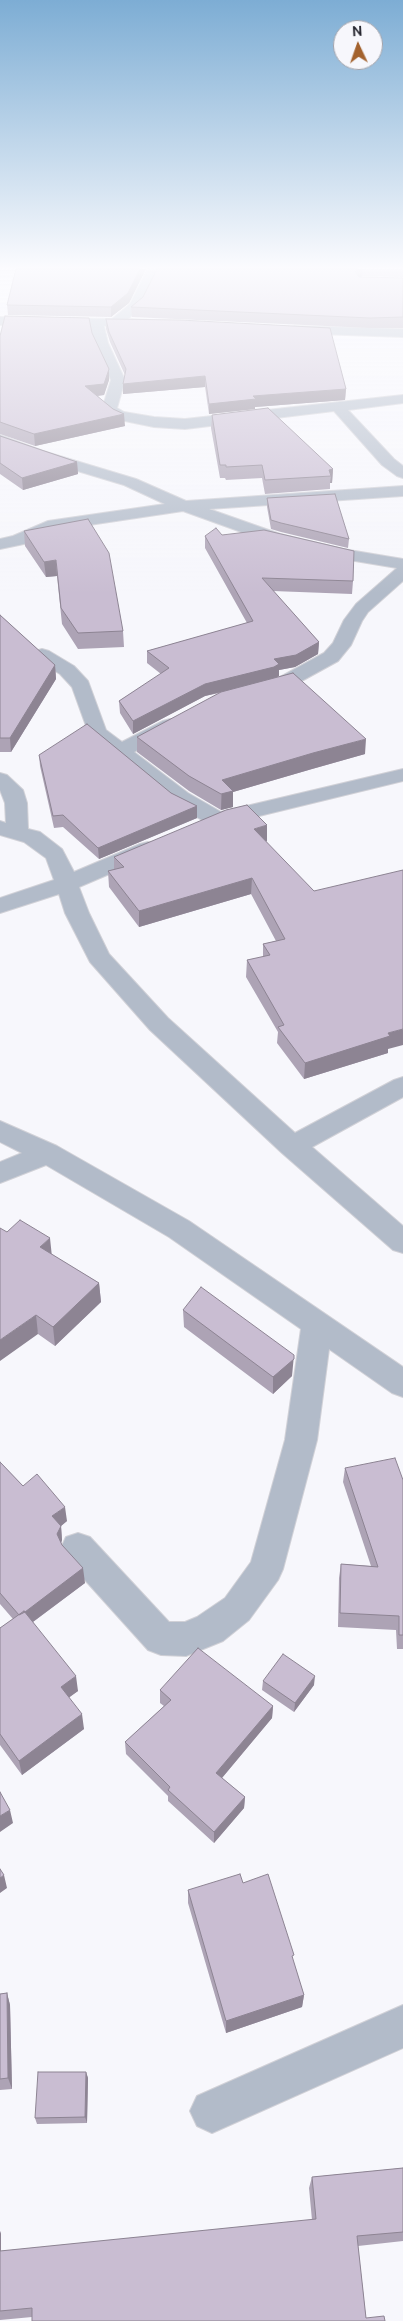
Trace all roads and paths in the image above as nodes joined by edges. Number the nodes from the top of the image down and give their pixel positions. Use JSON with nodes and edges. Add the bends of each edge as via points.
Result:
{"nodes":[{"id":1,"x":117,"y":377,"type":"edge"},
{"id":2,"x":403,"y":399,"type":"edge"},
{"id":3,"x":337,"y":406,"type":"junction"},
{"id":4,"x":0,"y":440,"type":"edge"},
{"id":5,"x":403,"y":473,"type":"edge"},
{"id":6,"x":403,"y":490,"type":"edge"},
{"id":7,"x":184,"y":506,"type":"junction"},
{"id":8,"x":0,"y":544,"type":"edge"},
{"id":9,"x":403,"y":564,"type":"edge"},
{"id":10,"x":403,"y":572,"type":"edge"},
{"id":11,"x":42,"y":655,"type":"edge"},
{"id":12,"x":245,"y":693,"type":"edge"},
{"id":13,"x":184,"y":718,"type":"edge"},
{"id":14,"x":121,"y":751,"type":"junction"},
{"id":15,"x":403,"y":775,"type":"edge"},
{"id":16,"x":0,"y":779,"type":"edge"},
{"id":17,"x":218,"y":818,"type":"junction"},
{"id":18,"x":9,"y":830,"type":"edge"},
{"id":19,"x":191,"y":830,"type":"edge"},
{"id":20,"x":164,"y":842,"type":"edge"},
{"id":21,"x":66,"y":884,"type":"junction"},
{"id":22,"x":0,"y":906,"type":"edge"},
{"id":23,"x":403,"y":1086,"type":"edge"},
{"id":24,"x":0,"y":1132,"type":"edge"},
{"id":25,"x":292,"y":1146,"type":"junction"},
{"id":26,"x":47,"y":1153,"type":"junction"},
{"id":27,"x":0,"y":1173,"type":"edge"},
{"id":28,"x":403,"y":1242,"type":"edge"},
{"id":29,"x":317,"y":1324,"type":"junction"},
{"id":30,"x":403,"y":1384,"type":"edge"},
{"id":31,"x":78,"y":1548,"type":"dead end"},
{"id":32,"x":403,"y":2026,"type":"edge"},
{"id":33,"x":212,"y":2111,"type":"dead end"}],
"edges":[{"from":1,"to":3,"type":"street","via":[[109,409],[120,416],[160,423],[185,424]]},
{"from":2,"to":3,"type":"street"},
{"from":3,"to":5,"type":"street","via":[[388,462]]},
{"from":4,"to":7,"type":"street","via":[[130,482]]},
{"from":6,"to":7,"type":"street"},
{"from":7,"to":8,"type":"street","via":[[54,525]]},
{"from":7,"to":9,"type":"street","via":[[275,538]]},
{"from":10,"to":12,"type":"street","via":[[362,608],[342,645],[331,657],[280,685]]},
{"from":11,"to":14,"type":"street","via":[[75,677],[81,685],[97,733]]},
{"from":13,"to":14,"type":"street"},
{"from":14,"to":17,"type":"street","via":[[180,798]]},
{"from":15,"to":17,"type":"street"},
{"from":16,"to":18,"type":"street","via":[[12,790],[16,803]]},
{"from":17,"to":19,"type":"street"},
{"from":18,"to":21,"type":"street","via":[[32,837],[54,854]]},
{"from":20,"to":21,"type":"street"},
{"from":21,"to":22,"type":"street"},
{"from":21,"to":25,"type":"street","via":[[99,957],[159,1024]]},
{"from":23,"to":25,"type":"street"},
{"from":24,"to":26,"type":"street"},
{"from":25,"to":28,"type":"street"},
{"from":26,"to":27,"type":"street"},
{"from":26,"to":29,"type":"street","via":[[179,1228]]},
{"from":29,"to":30,"type":"street"},
{"from":29,"to":31,"type":"street","via":[[300,1440],[266,1569],[237,1609],[210,1629],[186,1639],[161,1638]]},
{"from":32,"to":33,"type":"street"}]}
